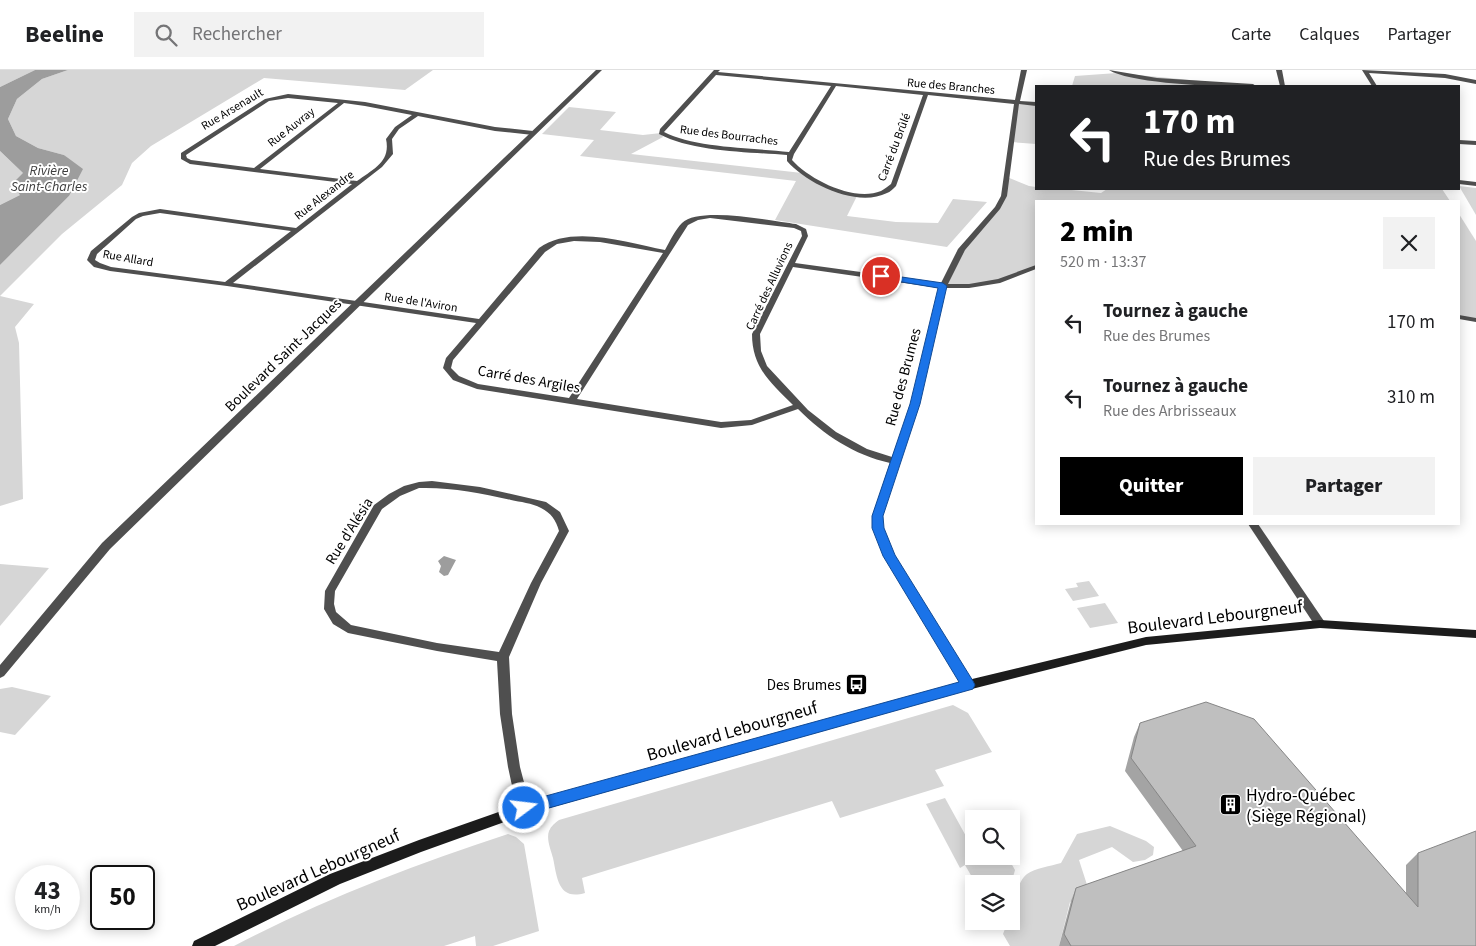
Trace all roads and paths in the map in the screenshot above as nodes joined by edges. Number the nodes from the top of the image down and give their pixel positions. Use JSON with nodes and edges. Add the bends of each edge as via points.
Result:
{"nodes":[{"id":1,"x":599,"y":70,"type":"edge"},
{"id":2,"x":1024,"y":70,"type":"edge"},
{"id":3,"x":1279,"y":70,"type":"edge"},
{"id":4,"x":716,"y":71,"type":"edge"},
{"id":5,"x":1366,"y":71,"type":"edge"},
{"id":6,"x":1115,"y":72,"type":"edge"},
{"id":7,"x":1476,"y":82,"type":"edge"},
{"id":8,"x":834,"y":85,"type":"junction"},
{"id":9,"x":1243,"y":85,"type":"edge"},
{"id":10,"x":1283,"y":85,"type":"edge"},
{"id":11,"x":1373,"y":85,"type":"edge"},
{"id":12,"x":926,"y":94,"type":"junction"},
{"id":13,"x":342,"y":102,"type":"junction"},
{"id":14,"x":1017,"y":102,"type":"junction"},
{"id":15,"x":1035,"y":104,"type":"edge"},
{"id":16,"x":417,"y":114,"type":"junction"},
{"id":17,"x":533,"y":133,"type":"junction"},
{"id":18,"x":1460,"y":142,"type":"edge"},
{"id":19,"x":1476,"y":143,"type":"edge"},
{"id":20,"x":791,"y":154,"type":"junction"},
{"id":21,"x":255,"y":170,"type":"junction"},
{"id":22,"x":1460,"y":182,"type":"edge"},
{"id":23,"x":357,"y":184,"type":"junction"},
{"id":24,"x":1476,"y":184,"type":"edge"},
{"id":25,"x":297,"y":230,"type":"junction"},
{"id":26,"x":667,"y":252,"type":"junction"},
{"id":27,"x":790,"y":264,"type":"junction"},
{"id":28,"x":1035,"y":266,"type":"edge"},
{"id":29,"x":227,"y":284,"type":"junction"},
{"id":30,"x":943,"y":286,"type":"junction"},
{"id":31,"x":357,"y":303,"type":"junction"},
{"id":32,"x":1460,"y":316,"type":"edge"},
{"id":33,"x":1476,"y":320,"type":"edge"},
{"id":34,"x":482,"y":322,"type":"junction"},
{"id":35,"x":572,"y":401,"type":"junction"},
{"id":36,"x":798,"y":406,"type":"junction"},
{"id":37,"x":896,"y":461,"type":"junction"},
{"id":38,"x":1254,"y":525,"type":"edge"},
{"id":39,"x":1320,"y":624,"type":"junction"},
{"id":40,"x":1476,"y":634,"type":"edge"},
{"id":41,"x":502,"y":657,"type":"junction"},
{"id":42,"x":0,"y":673,"type":"edge"},
{"id":43,"x":968,"y":685,"type":"junction"},
{"id":44,"x":524,"y":808,"type":"junction"},
{"id":45,"x":199,"y":946,"type":"edge"}],
"edges":[{"from":1,"to":17,"type":"street","name":"Boulevard Saint-Jacques"},
{"from":2,"to":14,"type":"street","name":"Rue des Brumes"},
{"from":3,"to":10,"type":"street"},
{"from":4,"to":8,"type":"street","name":"Rue des Branches"},
{"from":4,"to":20,"type":"street","name":"Rue des Bourraches","via":[[661,133],[668,138],[693,143]]},
{"from":5,"to":7,"type":"street","via":[[1445,76]]},
{"from":5,"to":11,"type":"street"},
{"from":6,"to":9,"type":"street"},
{"from":8,"to":12,"type":"street","name":"Rue des Branches"},
{"from":8,"to":20,"type":"street"},
{"from":12,"to":14,"type":"street","name":"Rue des Branches"},
{"from":12,"to":20,"type":"street","name":"Carré du Brûlé","via":[[894,185],[884,194],[866,195],[827,188],[794,167],[789,160]]},
{"from":13,"to":16,"type":"street","name":"Rue Arsenault"},
{"from":13,"to":21,"type":"street","name":"Rue Auvray"},
{"from":13,"to":21,"type":"street","name":"Rue Arsenault","via":[[288,96],[268,99],[183,154],[184,159],[190,162]]},
{"from":14,"to":15,"type":"street","name":"Rue des Branches"},
{"from":14,"to":30,"type":"street","name":"Rue des Brumes","via":[[1004,196],[998,208],[962,249]]},
{"from":16,"to":17,"type":"street","name":"Rue Arsenault"},
{"from":16,"to":23,"type":"street","name":"Rue Alexandre","via":[[397,128],[389,139],[390,157]]},
{"from":17,"to":31,"type":"street","name":"Boulevard Saint-Jacques"},
{"from":18,"to":19,"type":"street"},
{"from":21,"to":23,"type":"street","name":"Rue Arsenault"},
{"from":22,"to":24,"type":"street"},
{"from":23,"to":25,"type":"street","name":"Rue Alexandre"},
{"from":25,"to":29,"type":"street","name":"Rue Alexandre"},
{"from":25,"to":29,"type":"street","name":"Rue Allard","via":[[172,212],[150,212],[134,218],[94,253],[91,260],[97,266],[110,269]]},
{"from":26,"to":27,"type":"street","name":"Carré des Alluvions","via":[[685,224],[701,216],[719,217],[796,226],[804,230],[805,236]]},
{"from":26,"to":34,"type":"street","name":"Carré des Argiles","via":[[585,239],[561,240],[542,250]]},
{"from":26,"to":35,"type":"street","name":"Carré des Alluvions"},
{"from":27,"to":30,"type":"street"},
{"from":27,"to":36,"type":"street","name":"Carré des Alluvions","via":[[756,334],[756,349],[764,368]]},
{"from":28,"to":30,"type":"street","via":[[1000,281]]},
{"from":29,"to":31,"type":"street","name":"Rue Allard"},
{"from":30,"to":37,"type":"street","name":"Rue des Brumes","via":[[915,404]]},
{"from":31,"to":34,"type":"street","name":"Rue de l'Aviron"},
{"from":31,"to":42,"type":"street","name":"Boulevard Saint-Jacques","via":[[106,546]]},
{"from":32,"to":33,"type":"street"},
{"from":34,"to":35,"type":"street","name":"Carré des Argiles","via":[[449,360],[447,368],[451,374],[478,386]]},
{"from":35,"to":36,"type":"street","name":"Carré des Argiles","via":[[742,426]]},
{"from":36,"to":37,"type":"street","name":"Carré des Alluvions","via":[[836,436],[880,459]]},
{"from":37,"to":43,"type":"street","name":"Rue des Brumes","via":[[877,516],[878,528],[889,556]]},
{"from":38,"to":39,"type":"street"},
{"from":39,"to":40,"type":"main road","name":"Boulevard Lebourgneuf"},
{"from":39,"to":43,"type":"main road","name":"Boulevard Lebourgneuf","via":[[1151,639]]},
{"from":41,"to":41,"type":"street","name":"Rue d'Alésia","via":[[564,531],[555,511],[533,502],[438,484],[416,486],[389,498],[378,507],[330,590],[330,612],[348,629]]},
{"from":41,"to":44,"type":"street","name":"Rue d'Alésia","via":[[506,714]]},
{"from":43,"to":44,"type":"main road","name":"Boulevard Lebourgneuf"},
{"from":44,"to":45,"type":"main road","name":"Boulevard Lebourgneuf","via":[[335,879]]}]}
